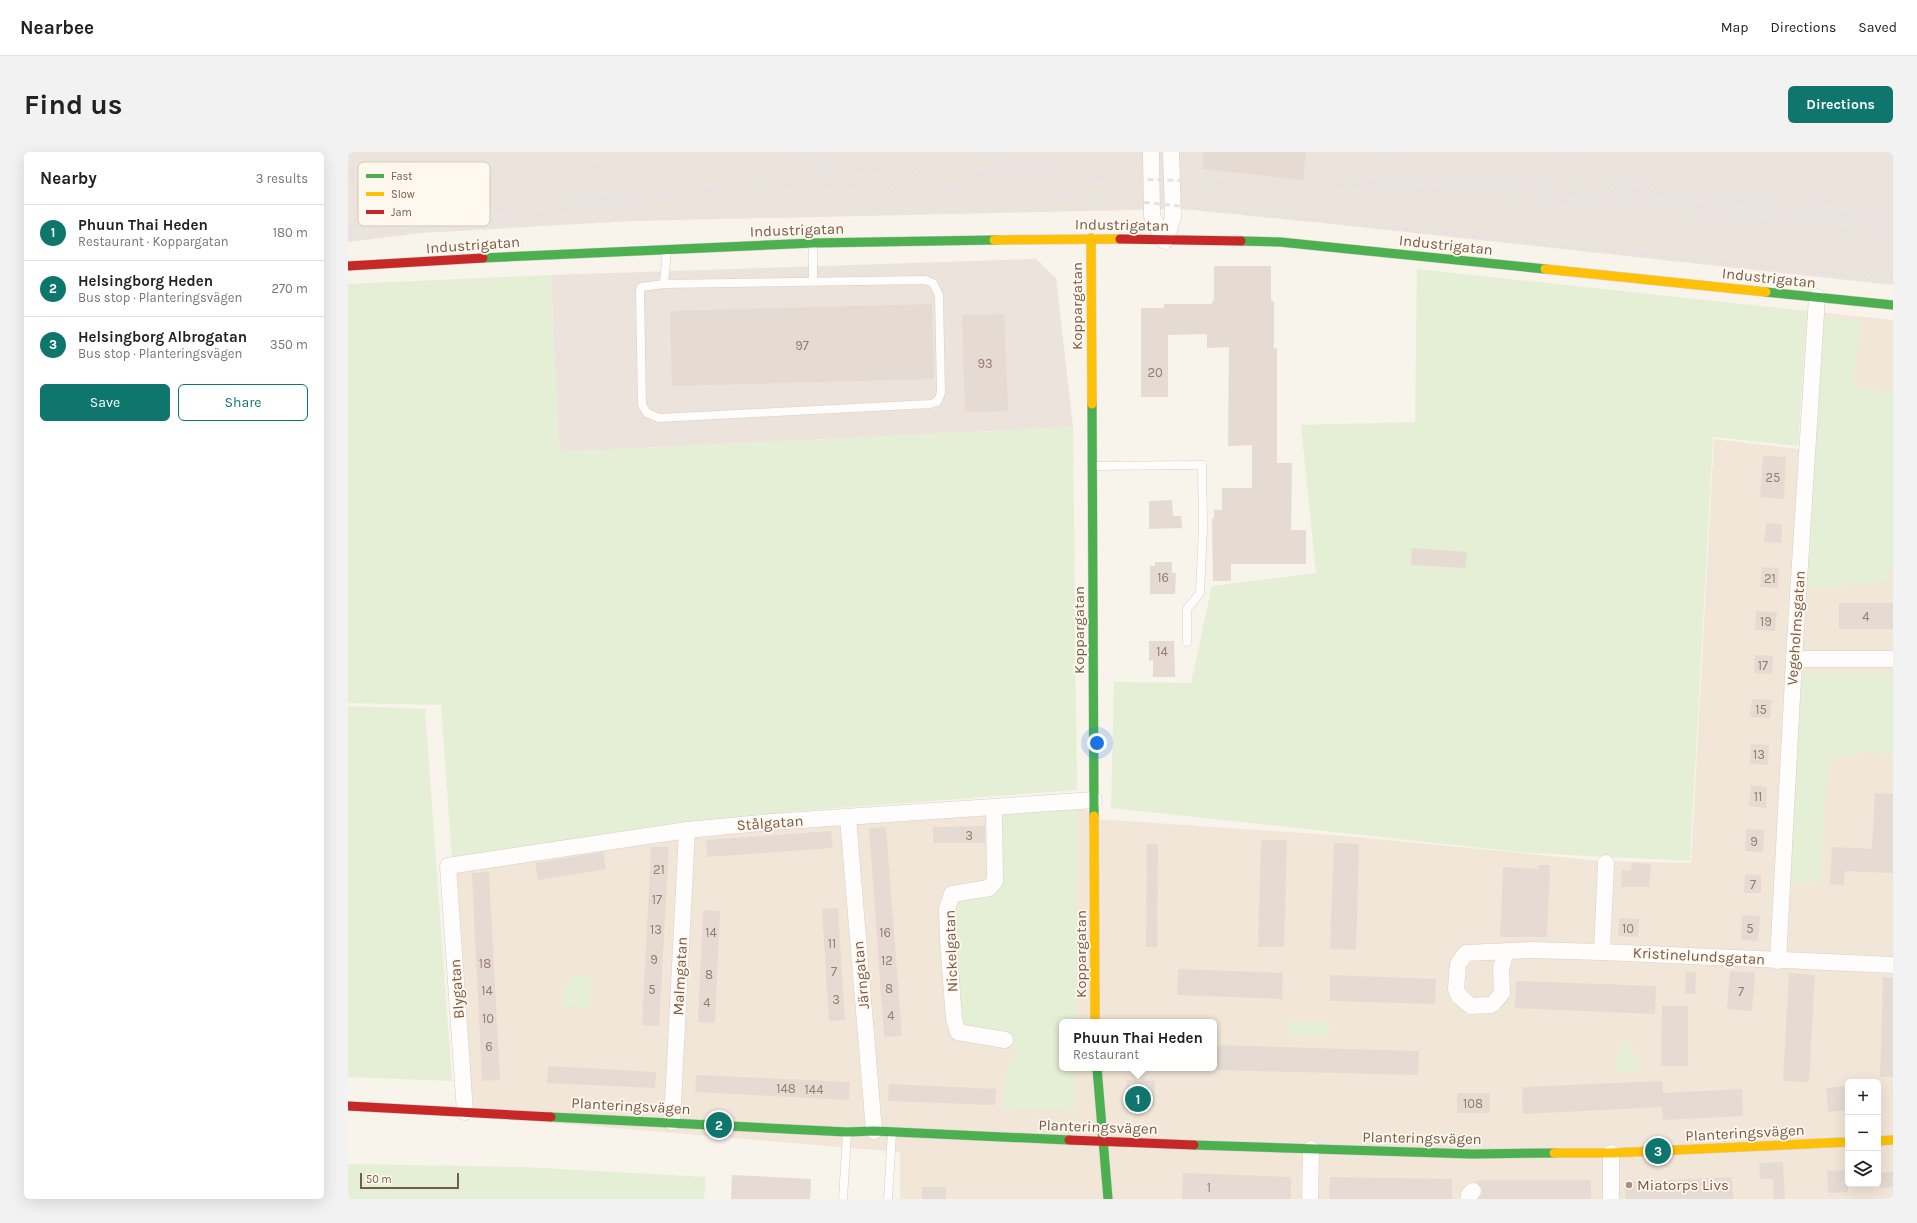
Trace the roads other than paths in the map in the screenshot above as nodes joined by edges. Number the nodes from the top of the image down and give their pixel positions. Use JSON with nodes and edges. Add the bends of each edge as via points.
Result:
{"nodes":[{"id":1,"x":1151,"y":152,"type":"edge"},
{"id":2,"x":1172,"y":152,"type":"edge"},
{"id":3,"x":1091,"y":238,"type":"junction"},
{"id":4,"x":1165,"y":241,"type":"junction"},
{"id":5,"x":813,"y":243,"type":"junction"},
{"id":6,"x":667,"y":249,"type":"junction"},
{"id":7,"x":348,"y":266,"type":"edge"},
{"id":8,"x":813,"y":281,"type":"junction"},
{"id":9,"x":664,"y":284,"type":"junction"},
{"id":10,"x":1818,"y":297,"type":"junction"},
{"id":11,"x":1893,"y":305,"type":"edge"},
{"id":12,"x":1092,"y":466,"type":"junction"},
{"id":13,"x":1187,"y":642,"type":"dead end"},
{"id":14,"x":1794,"y":659,"type":"junction"},
{"id":15,"x":1893,"y":659,"type":"edge"},
{"id":16,"x":1094,"y":800,"type":"junction"},
{"id":17,"x":994,"y":807,"type":"junction"},
{"id":18,"x":848,"y":818,"type":"junction"},
{"id":19,"x":687,"y":830,"type":"junction"},
{"id":20,"x":1606,"y":863,"type":"dead end"},
{"id":21,"x":448,"y":866,"type":"joint"},
{"id":22,"x":1506,"y":951,"type":"dead end"},
{"id":23,"x":1602,"y":952,"type":"junction"},
{"id":24,"x":1778,"y":960,"type":"junction"},
{"id":25,"x":1893,"y":965,"type":"edge"},
{"id":26,"x":1095,"y":1019,"type":"edge"},
{"id":27,"x":1005,"y":1040,"type":"dead end"},
{"id":28,"x":1096,"y":1071,"type":"edge"},
{"id":29,"x":348,"y":1106,"type":"edge"},
{"id":30,"x":465,"y":1112,"type":"junction"},
{"id":31,"x":672,"y":1122,"type":"junction"},
{"id":32,"x":874,"y":1131,"type":"junction"},
{"id":33,"x":847,"y":1132,"type":"junction"},
{"id":34,"x":892,"y":1132,"type":"junction"},
{"id":35,"x":1893,"y":1140,"type":"edge"},
{"id":36,"x":1881,"y":1141,"type":"edge"},
{"id":37,"x":1102,"y":1142,"type":"junction"},
{"id":38,"x":1845,"y":1142,"type":"edge"},
{"id":39,"x":1310,"y":1149,"type":"junction"},
{"id":40,"x":1611,"y":1153,"type":"junction"},
{"id":41,"x":843,"y":1199,"type":"edge"},
{"id":42,"x":888,"y":1199,"type":"edge"},
{"id":43,"x":1108,"y":1199,"type":"edge"},
{"id":44,"x":1310,"y":1199,"type":"edge"},
{"id":45,"x":1611,"y":1199,"type":"edge"}],
"edges":[{"from":1,"to":4,"type":"street","via":[[1152,216]]},
{"from":2,"to":4,"type":"street","via":[[1173,217]]},
{"from":3,"to":4,"type":"street","name":"Industrigatan"},
{"from":3,"to":5,"type":"street","name":"Industrigatan"},
{"from":3,"to":12,"type":"street","name":"Koppargatan"},
{"from":4,"to":10,"type":"street","name":"Industrigatan","via":[[1280,242]]},
{"from":5,"to":6,"type":"street","name":"Industrigatan"},
{"from":5,"to":8,"type":"lane"},
{"from":6,"to":7,"type":"street","name":"Industrigatan"},
{"from":6,"to":9,"type":"lane"},
{"from":8,"to":9,"type":"lane"},
{"from":8,"to":9,"type":"lane","via":[[926,280],[934,283],[939,295],[941,394],[937,402],[659,418],[653,416],[647,413],[642,405],[640,291],[641,287]]},
{"from":10,"to":11,"type":"street","name":"Industrigatan"},
{"from":10,"to":14,"type":"street","name":"Vegeholmsgatan"},
{"from":12,"to":13,"type":"lane","via":[[1202,465],[1200,593],[1188,609]]},
{"from":12,"to":16,"type":"street","name":"Koppargatan"},
{"from":14,"to":15,"type":"street"},
{"from":14,"to":24,"type":"street","name":"Vegeholmsgatan"},
{"from":16,"to":17,"type":"street","name":"Stålgatan"},
{"from":16,"to":26,"type":"street","name":"Koppargatan"},
{"from":17,"to":18,"type":"street","name":"Stålgatan"},
{"from":17,"to":27,"type":"street","name":"Nickelgatan","via":[[995,881],[989,888],[952,894],[947,909],[948,932],[954,1019],[958,1032]]},
{"from":18,"to":19,"type":"street","name":"Stålgatan"},
{"from":18,"to":32,"type":"street","name":"Järngatan"},
{"from":19,"to":21,"type":"street","name":"Stålgatan"},
{"from":19,"to":31,"type":"street","name":"Malmgatan"},
{"from":20,"to":23,"type":"street"},
{"from":21,"to":30,"type":"street","name":"Blygatan"},
{"from":22,"to":23,"type":"street","name":"Kristinelundsgatan"},
{"from":23,"to":24,"type":"street","name":"Kristinelundsgatan"},
{"from":24,"to":25,"type":"street","name":"Kristinelundsgatan"},
{"from":28,"to":37,"type":"street"},
{"from":29,"to":30,"type":"street","name":"Planteringsvägen"},
{"from":30,"to":31,"type":"street","name":"Planteringsvägen"},
{"from":31,"to":33,"type":"street","name":"Planteringsvägen"},
{"from":32,"to":33,"type":"street","name":"Planteringsvägen"},
{"from":32,"to":34,"type":"street","name":"Planteringsvägen"},
{"from":33,"to":41,"type":"lane"},
{"from":34,"to":37,"type":"street","name":"Planteringsvägen"},
{"from":34,"to":42,"type":"lane"},
{"from":35,"to":36,"type":"street"},
{"from":37,"to":39,"type":"street","name":"Planteringsvägen"},
{"from":37,"to":43,"type":"street"},
{"from":38,"to":40,"type":"street","name":"Planteringsvägen"},
{"from":39,"to":40,"type":"street","name":"Planteringsvägen","via":[[1472,1154]]},
{"from":39,"to":44,"type":"street"},
{"from":40,"to":45,"type":"street"}]}
